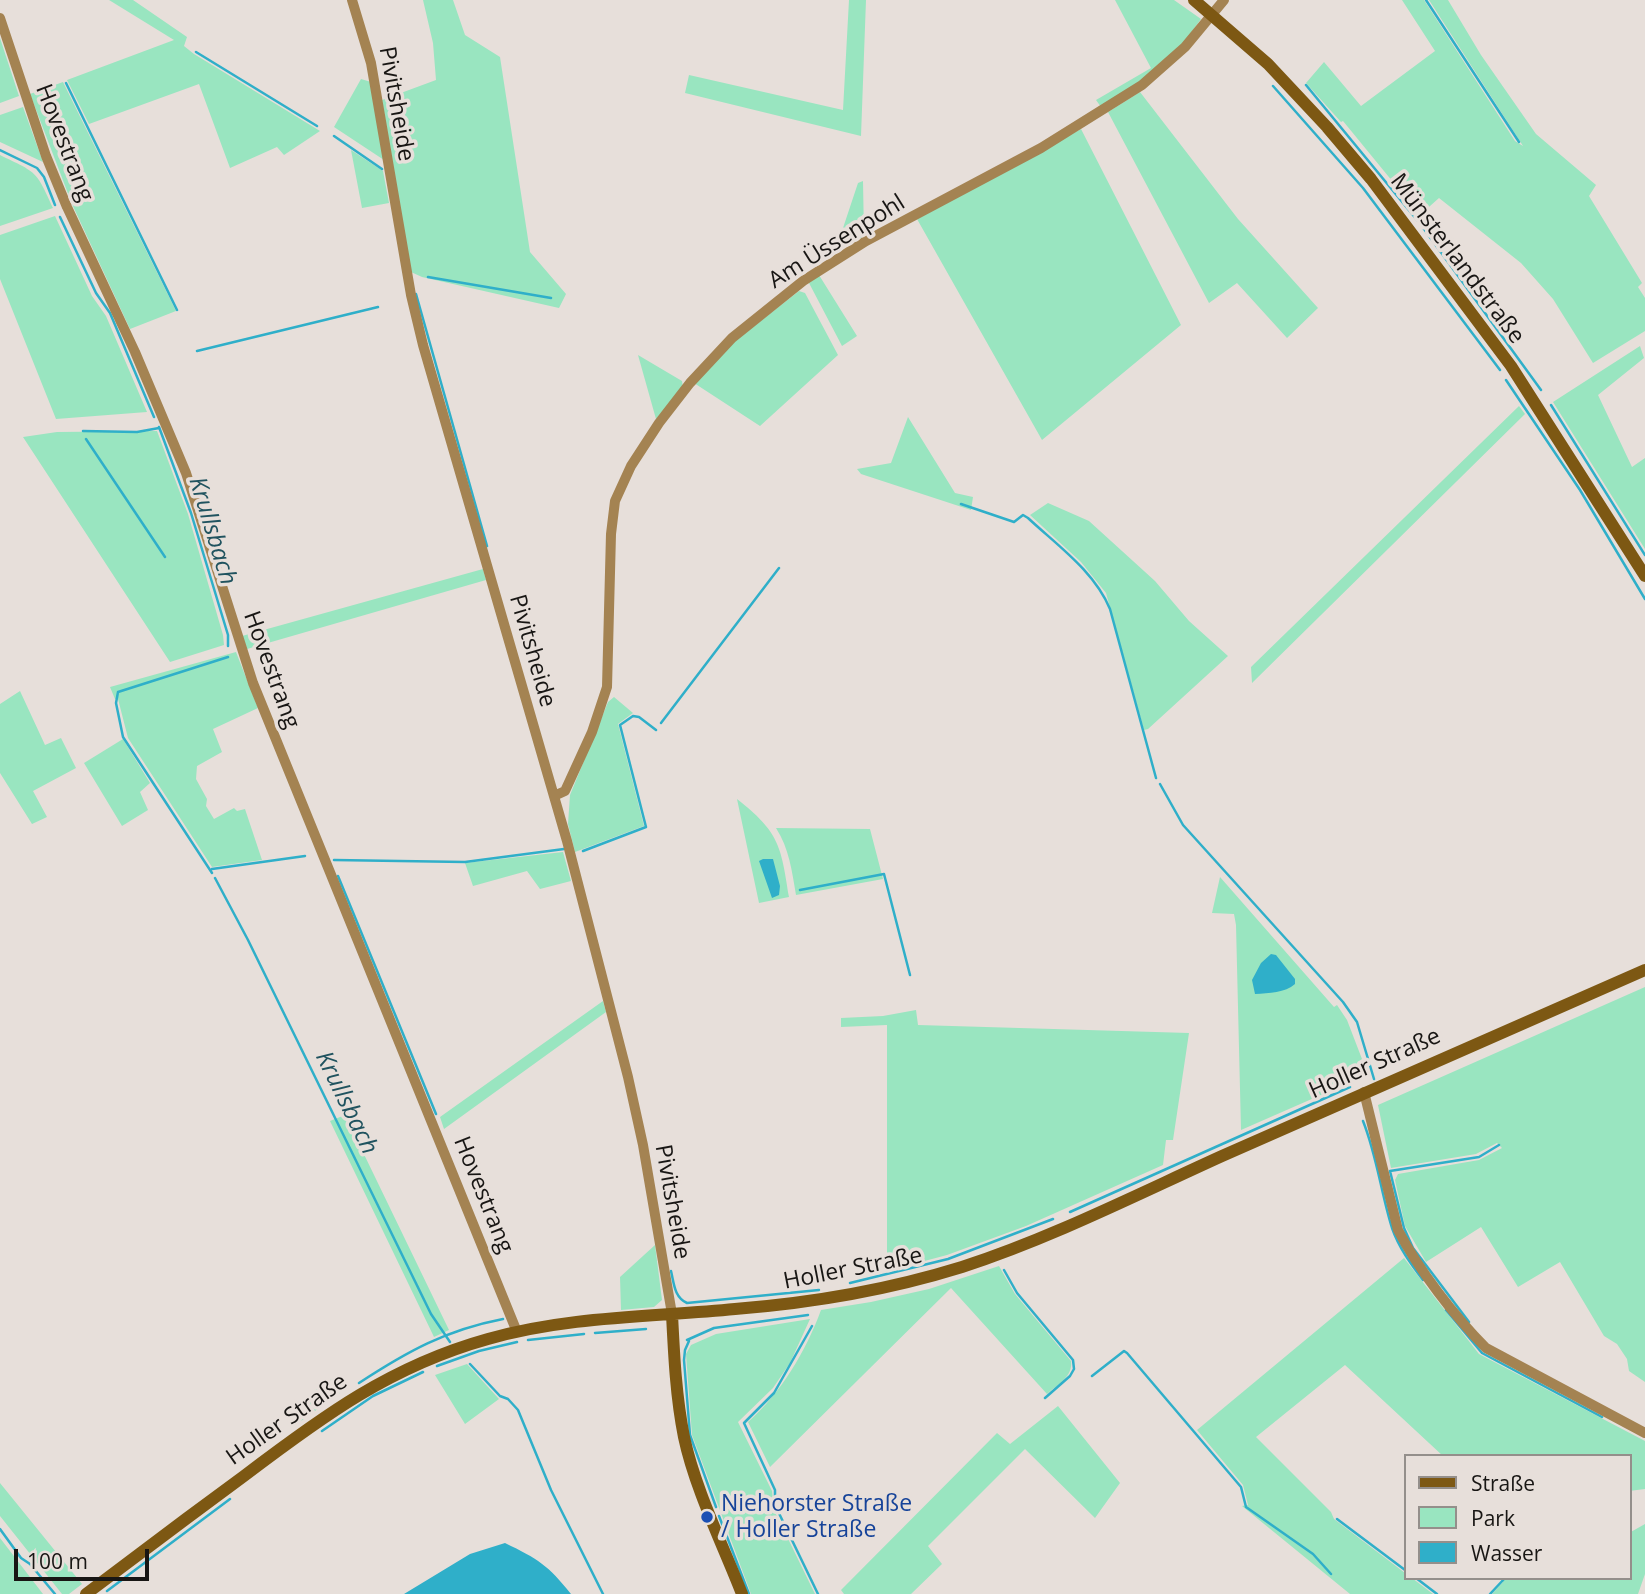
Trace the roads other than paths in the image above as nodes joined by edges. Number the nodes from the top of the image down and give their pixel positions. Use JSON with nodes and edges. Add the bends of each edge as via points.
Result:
{"nodes":[{"id":1,"x":352,"y":0,"type":"edge"},
{"id":2,"x":1194,"y":0,"type":"edge"},
{"id":3,"x":1223,"y":0,"type":"edge"},
{"id":4,"x":1212,"y":14,"type":"junction"},
{"id":5,"x":0,"y":18,"type":"edge"},
{"id":6,"x":1645,"y":576,"type":"edge"},
{"id":7,"x":554,"y":796,"type":"junction"},
{"id":8,"x":1645,"y":970,"type":"edge"},
{"id":9,"x":1364,"y":1093,"type":"junction"},
{"id":10,"x":671,"y":1314,"type":"junction"},
{"id":11,"x":517,"y":1332,"type":"junction"},
{"id":12,"x":1645,"y":1433,"type":"edge"},
{"id":13,"x":86,"y":1594,"type":"edge"},
{"id":14,"x":742,"y":1594,"type":"edge"}],
"edges":[{"from":1,"to":7,"type":"street","name":"Pivitsheide","via":[[371,63],[423,345]]},
{"from":2,"to":4,"type":"street","name":"Münsterlandstraße"},
{"from":3,"to":4,"type":"street","name":"Am Üssenpohl"},
{"from":4,"to":6,"type":"street","name":"Münsterlandstraße","via":[[1268,64],[1371,179],[1531,395]]},
{"from":4,"to":7,"type":"street","name":"Am Üssenpohl","via":[[1185,47],[1142,85],[1041,148],[866,241],[803,281],[732,338],[690,383],[631,466],[615,501],[607,687],[565,790]]},
{"from":5,"to":11,"type":"street","name":"Hovestrang","via":[[46,156],[186,473],[253,683]]},
{"from":7,"to":10,"type":"street","name":"Pivitsheide","via":[[637,1118]]},
{"from":8,"to":9,"type":"street","name":"Holler Straße"},
{"from":9,"to":10,"type":"street","name":"Holler Straße","via":[[972,1264],[827,1298]]},
{"from":9,"to":12,"type":"street","via":[[1398,1230],[1471,1333],[1486,1348]]},
{"from":10,"to":11,"type":"street","name":"Holler Straße"},
{"from":10,"to":14,"type":"street","via":[[689,1456]]},
{"from":11,"to":13,"type":"street","name":"Holler Straße","via":[[426,1360],[352,1397]]}]}
